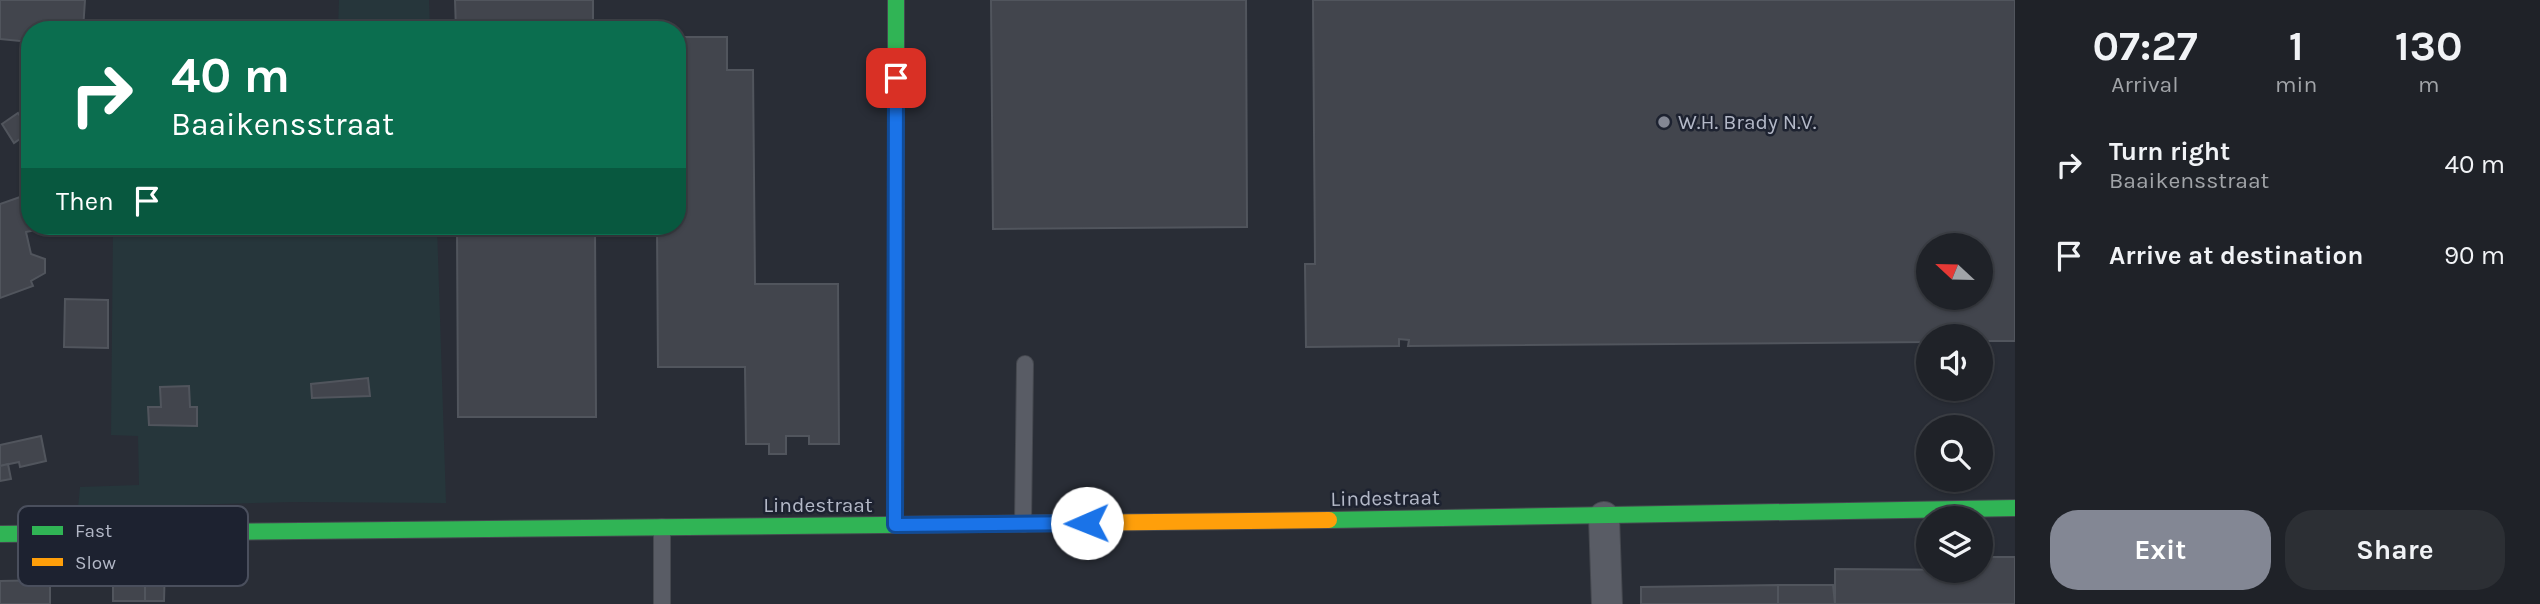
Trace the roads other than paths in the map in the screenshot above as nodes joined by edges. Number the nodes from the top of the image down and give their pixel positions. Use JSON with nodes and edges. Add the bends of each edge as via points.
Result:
{"nodes":[{"id":1,"x":896,"y":0,"type":"edge"},
{"id":2,"x":1025,"y":364,"type":"dead end"},
{"id":3,"x":2015,"y":508,"type":"edge"},
{"id":4,"x":1604,"y":517,"type":"junction"},
{"id":5,"x":1023,"y":524,"type":"junction"},
{"id":6,"x":895,"y":525,"type":"junction"},
{"id":7,"x":662,"y":527,"type":"junction"},
{"id":8,"x":248,"y":531,"type":"edge"},
{"id":9,"x":0,"y":534,"type":"edge"},
{"id":10,"x":18,"y":534,"type":"edge"},
{"id":11,"x":662,"y":604,"type":"edge"},
{"id":12,"x":1607,"y":604,"type":"edge"}],
"edges":[{"from":1,"to":6,"type":"street"},
{"from":2,"to":5,"type":"lane"},
{"from":3,"to":4,"type":"street","name":"Lindestraat"},
{"from":4,"to":5,"type":"street","name":"Lindestraat"},
{"from":4,"to":12,"type":"street"},
{"from":5,"to":6,"type":"street","name":"Lindestraat"},
{"from":6,"to":7,"type":"street","name":"Lindestraat"},
{"from":7,"to":8,"type":"street","name":"Lindestraat"},
{"from":7,"to":11,"type":"lane"},
{"from":9,"to":10,"type":"street","name":"Lindestraat"}]}
